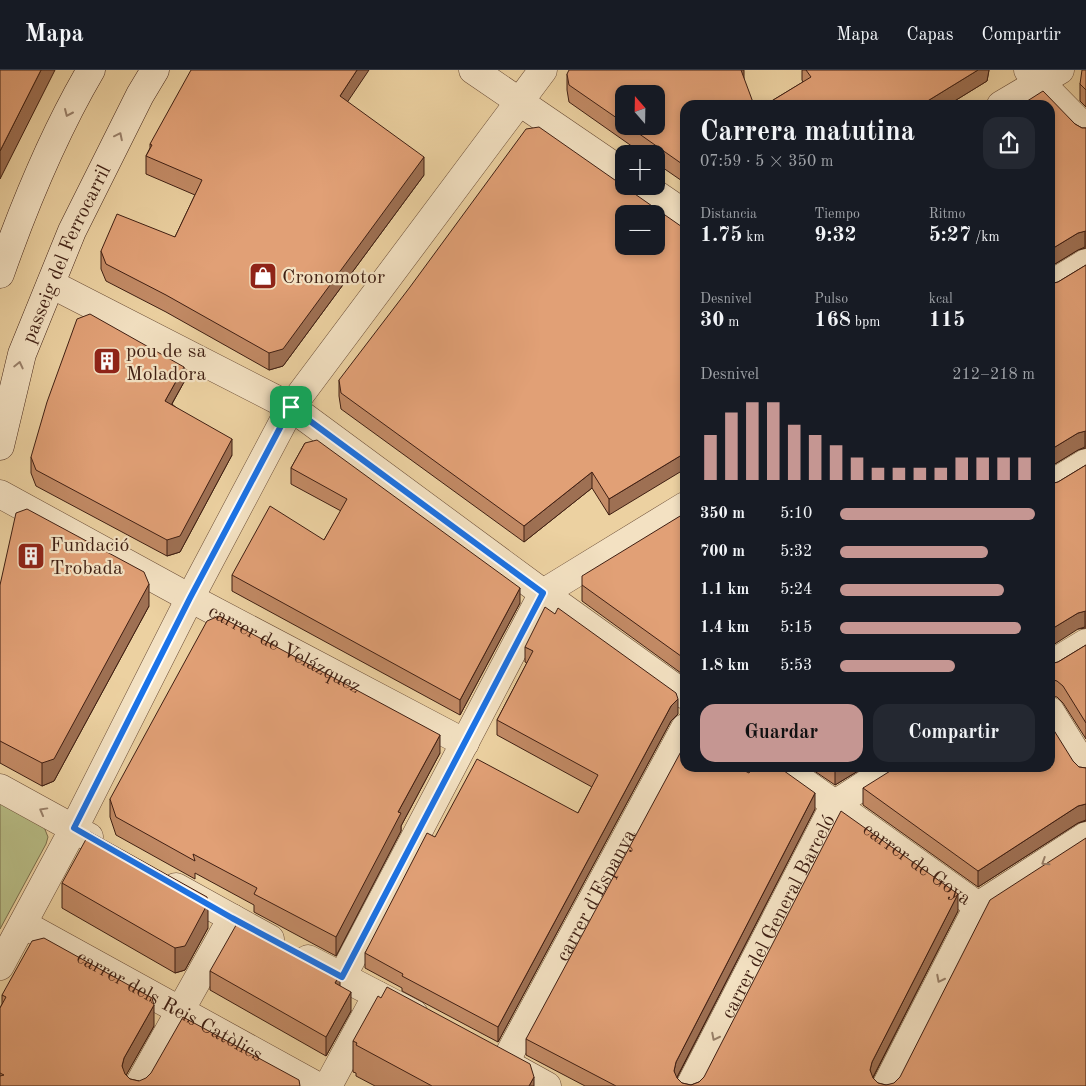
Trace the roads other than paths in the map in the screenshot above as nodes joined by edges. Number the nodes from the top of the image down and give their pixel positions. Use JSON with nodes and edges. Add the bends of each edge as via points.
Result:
{"nodes":[{"id":1,"x":91,"y":70,"type":"edge"},
{"id":2,"x":155,"y":70,"type":"edge"},
{"id":3,"x":473,"y":70,"type":"edge"},
{"id":4,"x":543,"y":70,"type":"edge"},
{"id":5,"x":1042,"y":74,"type":"edge"},
{"id":6,"x":1008,"y":100,"type":"edge"},
{"id":7,"x":520,"y":102,"type":"junction"},
{"id":8,"x":1086,"y":129,"type":"edge"},
{"id":9,"x":615,"y":166,"type":"edge"},
{"id":10,"x":657,"y":195,"type":"edge"},
{"id":11,"x":680,"y":211,"type":"edge"},
{"id":12,"x":2,"y":259,"type":"edge"},
{"id":13,"x":1086,"y":263,"type":"edge"},
{"id":14,"x":1055,"y":282,"type":"edge"},
{"id":15,"x":51,"y":284,"type":"junction"},
{"id":16,"x":291,"y":407,"type":"junction"},
{"id":17,"x":0,"y":446,"type":"edge"},
{"id":18,"x":1086,"y":463,"type":"edge"},
{"id":19,"x":1055,"y":482,"type":"edge"},
{"id":20,"x":0,"y":494,"type":"edge"},
{"id":21,"x":680,"y":509,"type":"edge"},
{"id":22,"x":543,"y":593,"type":"junction"},
{"id":23,"x":190,"y":598,"type":"junction"},
{"id":24,"x":1086,"y":643,"type":"edge"},
{"id":25,"x":1055,"y":662,"type":"edge"},
{"id":26,"x":680,"y":691,"type":"edge"},
{"id":27,"x":1055,"y":719,"type":"edge"},
{"id":28,"x":680,"y":737,"type":"edge"},
{"id":29,"x":465,"y":743,"type":"junction"},
{"id":30,"x":1086,"y":769,"type":"edge"},
{"id":31,"x":790,"y":772,"type":"edge"},
{"id":32,"x":885,"y":772,"type":"edge"},
{"id":33,"x":0,"y":788,"type":"edge"},
{"id":34,"x":835,"y":804,"type":"junction"},
{"id":35,"x":74,"y":828,"type":"junction"},
{"id":36,"x":1086,"y":836,"type":"edge"},
{"id":37,"x":107,"y":847,"type":"edge"},
{"id":38,"x":157,"y":876,"type":"edge"},
{"id":39,"x":978,"y":906,"type":"junction"},
{"id":40,"x":232,"y":918,"type":"junction"},
{"id":41,"x":23,"y":924,"type":"junction"},
{"id":42,"x":0,"y":966,"type":"edge"},
{"id":43,"x":342,"y":977,"type":"junction"},
{"id":44,"x":377,"y":996,"type":"junction"},
{"id":45,"x":180,"y":1011,"type":"junction"},
{"id":46,"x":437,"y":1026,"type":"edge"},
{"id":47,"x":479,"y":1049,"type":"edge"},
{"id":48,"x":505,"y":1062,"type":"junction"},
{"id":49,"x":138,"y":1086,"type":"edge"},
{"id":50,"x":317,"y":1086,"type":"edge"},
{"id":51,"x":328,"y":1086,"type":"edge"},
{"id":52,"x":547,"y":1086,"type":"edge"},
{"id":53,"x":690,"y":1086,"type":"edge"},
{"id":54,"x":886,"y":1086,"type":"edge"}],
"edges":[{"from":1,"to":12,"type":"street","one_way":true,"via":[[70,107]]},
{"from":15,"to":2,"type":"street","name":"passeig del Ferrocarril","one_way":true,"via":[[72,231]]},
{"from":3,"to":7,"type":"street"},
{"from":4,"to":7,"type":"street"},
{"from":5,"to":6,"type":"street"},
{"from":5,"to":8,"type":"street"},
{"from":7,"to":9,"type":"street"},
{"from":7,"to":16,"type":"street"},
{"from":10,"to":11,"type":"street"},
{"from":13,"to":14,"type":"street"},
{"from":15,"to":16,"type":"street"},
{"from":17,"to":15,"type":"street","name":"passeig del Ferrocarril","one_way":true,"via":[[22,354]]},
{"from":16,"to":22,"type":"street"},
{"from":16,"to":23,"type":"street"},
{"from":18,"to":19,"type":"street"},
{"from":20,"to":23,"type":"street","name":"carrer de Velázquez"},
{"from":21,"to":22,"type":"street"},
{"from":22,"to":26,"type":"street"},
{"from":22,"to":29,"type":"street"},
{"from":23,"to":29,"type":"street","name":"carrer de Velázquez"},
{"from":23,"to":35,"type":"street"},
{"from":24,"to":25,"type":"street"},
{"from":27,"to":30,"type":"street"},
{"from":28,"to":48,"type":"street","name":"carrer d'Espanya"},
{"from":29,"to":43,"type":"street"},
{"from":31,"to":34,"type":"street","name":"carrer de Goya"},
{"from":32,"to":34,"type":"street","name":"carrer del General Barceló"},
{"from":35,"to":33,"type":"street","one_way":true},
{"from":34,"to":39,"type":"street","name":"carrer de Goya"},
{"from":34,"to":53,"type":"street","name":"carrer del General Barceló","one_way":true},
{"from":35,"to":37,"type":"street"},
{"from":35,"to":41,"type":"street"},
{"from":36,"to":39,"type":"street","one_way":true},
{"from":38,"to":40,"type":"street"},
{"from":39,"to":54,"type":"street","one_way":true},
{"from":40,"to":43,"type":"street"},
{"from":40,"to":45,"type":"street"},
{"from":41,"to":42,"type":"street"},
{"from":41,"to":45,"type":"street","name":"carrer dels Reis Catòlics"},
{"from":43,"to":44,"type":"street"},
{"from":44,"to":46,"type":"street"},
{"from":44,"to":51,"type":"street"},
{"from":45,"to":49,"type":"street"},
{"from":45,"to":50,"type":"street","name":"carrer dels Reis Catòlics"},
{"from":47,"to":48,"type":"street"},
{"from":48,"to":52,"type":"street"}]}
